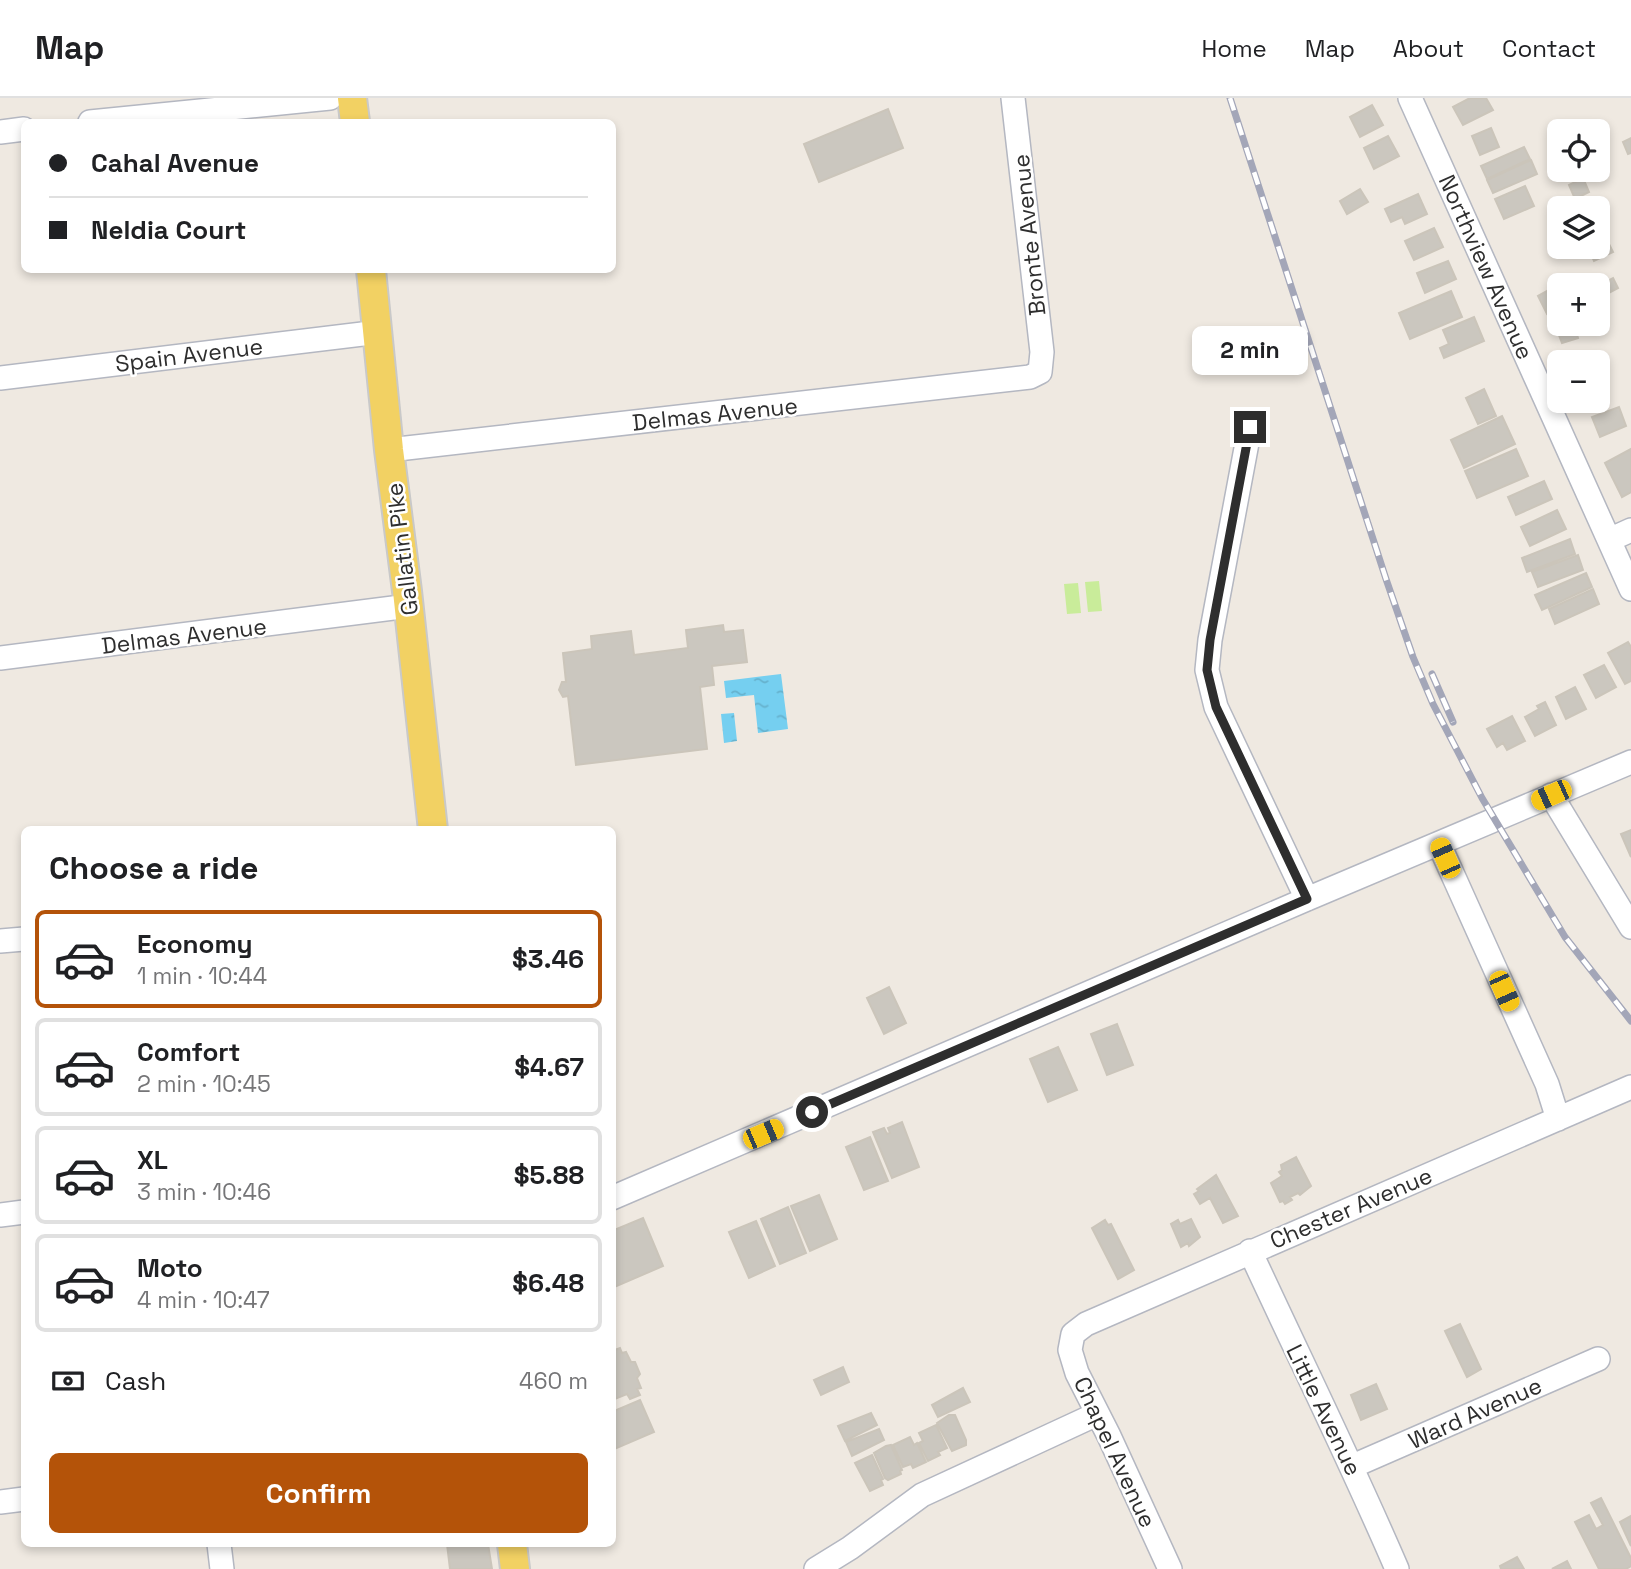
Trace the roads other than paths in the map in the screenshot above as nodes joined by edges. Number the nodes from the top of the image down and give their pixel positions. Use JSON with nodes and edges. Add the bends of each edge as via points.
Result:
{"nodes":[{"id":1,"x":330,"y":98,"type":"edge"},
{"id":2,"x":352,"y":98,"type":"edge"},
{"id":3,"x":1013,"y":98,"type":"edge"},
{"id":4,"x":1410,"y":98,"type":"edge"},
{"id":5,"x":120,"y":119,"type":"edge"},
{"id":6,"x":355,"y":119,"type":"edge"},
{"id":7,"x":21,"y":129,"type":"edge"},
{"id":8,"x":0,"y":132,"type":"edge"},
{"id":9,"x":372,"y":273,"type":"edge"},
{"id":10,"x":379,"y":332,"type":"junction"},
{"id":11,"x":1040,"y":372,"type":"joint"},
{"id":12,"x":0,"y":378,"type":"edge"},
{"id":13,"x":1250,"y":427,"type":"dead end"},
{"id":14,"x":389,"y":450,"type":"junction"},
{"id":15,"x":1631,"y":530,"type":"edge"},
{"id":16,"x":1609,"y":540,"type":"junction"},
{"id":17,"x":1631,"y":589,"type":"edge"},
{"id":18,"x":409,"y":606,"type":"junction"},
{"id":19,"x":0,"y":658,"type":"edge"},
{"id":20,"x":1631,"y":762,"type":"edge"},
{"id":21,"x":1551,"y":795,"type":"junction"},
{"id":22,"x":433,"y":826,"type":"edge"},
{"id":23,"x":1439,"y":844,"type":"junction"},
{"id":24,"x":1307,"y":899,"type":"junction"},
{"id":25,"x":1631,"y":927,"type":"edge"},
{"id":26,"x":21,"y":939,"type":"edge"},
{"id":27,"x":0,"y":941,"type":"edge"},
{"id":28,"x":1631,"y":1087,"type":"edge"},
{"id":29,"x":1558,"y":1119,"type":"junction"},
{"id":30,"x":616,"y":1196,"type":"edge"},
{"id":31,"x":21,"y":1212,"type":"edge"},
{"id":32,"x":0,"y":1215,"type":"edge"},
{"id":33,"x":1250,"y":1251,"type":"junction"},
{"id":34,"x":1073,"y":1334,"type":"joint"},
{"id":35,"x":1598,"y":1359,"type":"dead end"},
{"id":36,"x":1097,"y":1414,"type":"junction"},
{"id":37,"x":1353,"y":1466,"type":"junction"},
{"id":38,"x":21,"y":1499,"type":"edge"},
{"id":39,"x":0,"y":1502,"type":"edge"},
{"id":40,"x":219,"y":1547,"type":"edge"},
{"id":41,"x":512,"y":1547,"type":"edge"},
{"id":42,"x":222,"y":1569,"type":"edge"},
{"id":43,"x":515,"y":1569,"type":"edge"},
{"id":44,"x":816,"y":1569,"type":"edge"},
{"id":45,"x":1170,"y":1569,"type":"edge"},
{"id":46,"x":1397,"y":1569,"type":"edge"}],
"edges":[{"from":1,"to":5,"type":"street"},
{"from":2,"to":6,"type":"main road"},
{"from":3,"to":11,"type":"street","name":"Bronte Avenue","via":[[1042,352]]},
{"from":4,"to":16,"type":"street","name":"Northview Avenue"},
{"from":7,"to":8,"type":"street"},
{"from":9,"to":10,"type":"main road","name":"Gallatin Pike"},
{"from":10,"to":12,"type":"street","name":"Spain Avenue"},
{"from":10,"to":14,"type":"main road","name":"Gallatin Pike"},
{"from":11,"to":14,"type":"street","name":"Delmas Avenue","via":[[1030,377],[855,398]]},
{"from":13,"to":24,"type":"street","via":[[1207,670],[1216,707]]},
{"from":14,"to":18,"type":"main road","name":"Gallatin Pike"},
{"from":15,"to":16,"type":"street"},
{"from":16,"to":17,"type":"street","name":"Northview Avenue"},
{"from":18,"to":19,"type":"street","name":"Delmas Avenue"},
{"from":18,"to":22,"type":"main road","name":"Gallatin Pike"},
{"from":20,"to":21,"type":"street"},
{"from":21,"to":23,"type":"street"},
{"from":21,"to":25,"type":"street"},
{"from":23,"to":24,"type":"street"},
{"from":23,"to":29,"type":"street","via":[[1547,1084]]},
{"from":24,"to":30,"type":"street"},
{"from":26,"to":27,"type":"street"},
{"from":28,"to":29,"type":"street","name":"Chester Avenue"},
{"from":29,"to":33,"type":"street","name":"Chester Avenue"},
{"from":31,"to":32,"type":"street"},
{"from":33,"to":34,"type":"street","name":"Chester Avenue","via":[[1086,1324]]},
{"from":33,"to":37,"type":"street","name":"Little Avenue"},
{"from":34,"to":36,"type":"street","name":"Chapel Avenue","via":[[1073,1361]]},
{"from":35,"to":37,"type":"street","name":"Ward Avenue"},
{"from":36,"to":44,"type":"street","via":[[922,1495]]},
{"from":36,"to":45,"type":"street","name":"Chapel Avenue"},
{"from":37,"to":46,"type":"street","name":"Little Avenue"},
{"from":38,"to":39,"type":"street"},
{"from":40,"to":42,"type":"street"},
{"from":41,"to":43,"type":"main road"}]}
